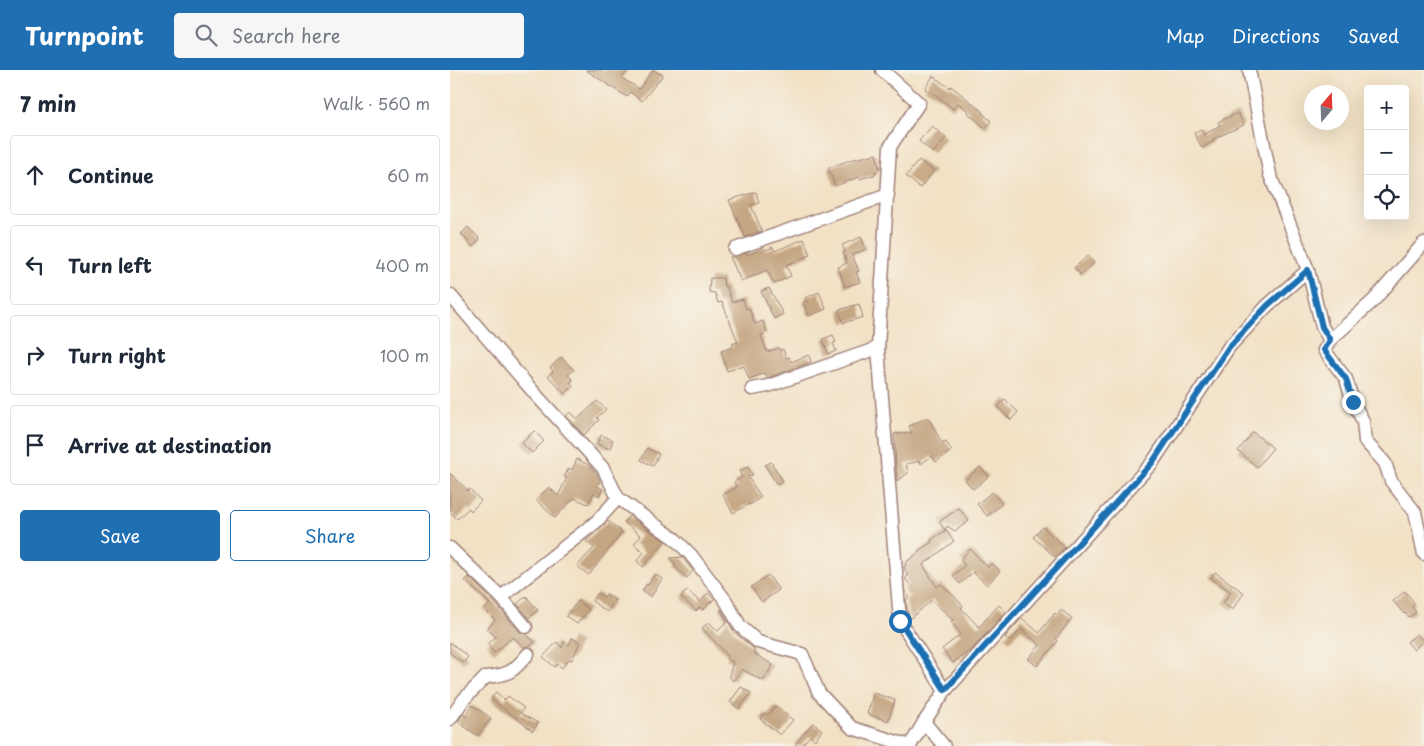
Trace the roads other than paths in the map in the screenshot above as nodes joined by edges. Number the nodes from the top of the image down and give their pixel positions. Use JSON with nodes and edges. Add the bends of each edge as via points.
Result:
{"nodes":[{"id":1,"x":882,"y":70,"type":"edge"},
{"id":2,"x":1249,"y":70,"type":"edge"},
{"id":3,"x":888,"y":195,"type":"junction"},
{"id":4,"x":1424,"y":243,"type":"edge"},
{"id":5,"x":735,"y":249,"type":"dead end"},
{"id":6,"x":1308,"y":270,"type":"junction"},
{"id":7,"x":450,"y":295,"type":"edge"},
{"id":8,"x":1330,"y":340,"type":"junction"},
{"id":9,"x":878,"y":348,"type":"junction"},
{"id":10,"x":752,"y":389,"type":"dead end"},
{"id":11,"x":618,"y":498,"type":"junction"},
{"id":12,"x":450,"y":548,"type":"edge"},
{"id":13,"x":1424,"y":554,"type":"edge"},
{"id":14,"x":500,"y":597,"type":"junction"},
{"id":15,"x":526,"y":628,"type":"dead end"},
{"id":16,"x":528,"y":654,"type":"dead end"},
{"id":17,"x":945,"y":690,"type":"junction"},
{"id":18,"x":450,"y":719,"type":"edge"},
{"id":19,"x":921,"y":726,"type":"junction"},
{"id":20,"x":910,"y":746,"type":"edge"},
{"id":21,"x":944,"y":746,"type":"edge"}],
"edges":[{"from":1,"to":3,"type":"street","via":[[919,103],[890,147]]},
{"from":2,"to":6,"type":"street","via":[[1270,175]]},
{"from":3,"to":5,"type":"street"},
{"from":3,"to":9,"type":"street"},
{"from":4,"to":8,"type":"street","via":[[1374,300]]},
{"from":6,"to":8,"type":"street","via":[[1322,327]]},
{"from":6,"to":17,"type":"street","via":[[1267,306],[1229,347],[1152,463]]},
{"from":7,"to":11,"type":"street","via":[[604,468]]},
{"from":8,"to":13,"type":"street","via":[[1324,350],[1346,379],[1363,422],[1365,441],[1385,463],[1391,482],[1415,512]]},
{"from":9,"to":10,"type":"street"},
{"from":9,"to":17,"type":"street","via":[[900,621]]},
{"from":11,"to":14,"type":"street","via":[[596,522]]},
{"from":11,"to":20,"type":"street","via":[[675,539],[726,602],[740,626],[758,642],[802,654],[819,693],[852,728]]},
{"from":12,"to":14,"type":"street"},
{"from":14,"to":15,"type":"street"},
{"from":16,"to":18,"type":"street","via":[[518,667],[505,675],[486,677]]},
{"from":17,"to":19,"type":"street"},
{"from":19,"to":20,"type":"street"},
{"from":19,"to":21,"type":"street"}]}
